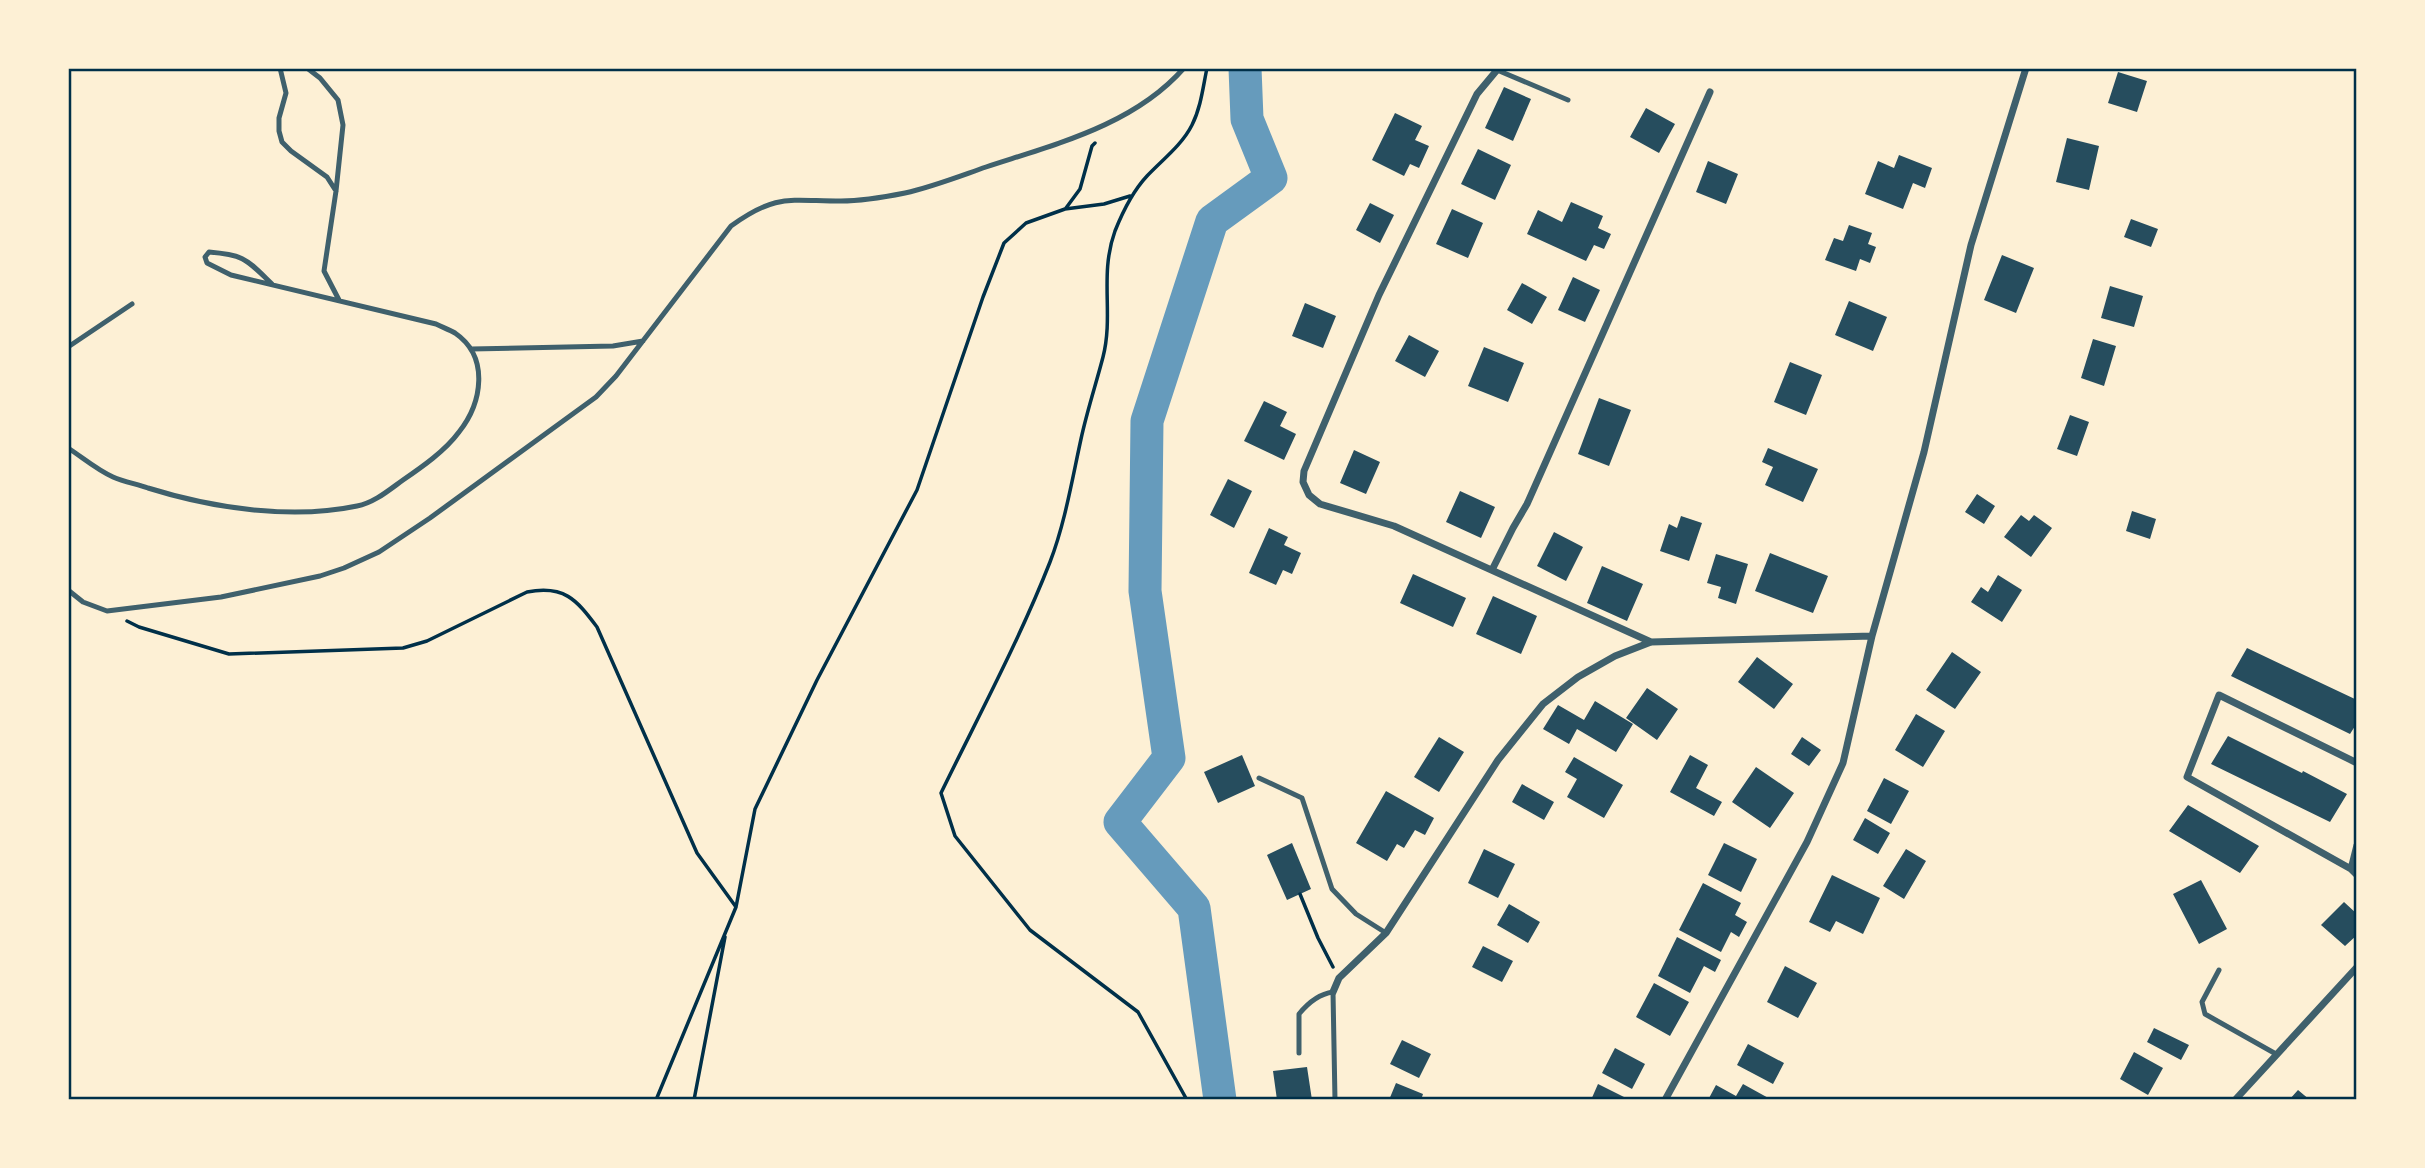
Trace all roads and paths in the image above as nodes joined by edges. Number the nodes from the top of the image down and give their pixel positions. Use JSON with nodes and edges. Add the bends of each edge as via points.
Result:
{"nodes":[{"id":1,"x":280,"y":68,"type":"edge"},
{"id":2,"x":307,"y":68,"type":"edge"},
{"id":3,"x":1184,"y":68,"type":"edge"},
{"id":4,"x":1207,"y":68,"type":"edge"},
{"id":5,"x":2026,"y":68,"type":"edge"},
{"id":6,"x":1497,"y":70,"type":"joint"},
{"id":7,"x":1710,"y":92,"type":"dead end"},
{"id":8,"x":1568,"y":100,"type":"dead end"},
{"id":9,"x":1100,"y":138,"type":"dead end"},
{"id":10,"x":336,"y":191,"type":"junction"},
{"id":11,"x":1130,"y":196,"type":"junction"},
{"id":12,"x":1065,"y":209,"type":"junction"},
{"id":13,"x":272,"y":284,"type":"junction"},
{"id":14,"x":339,"y":300,"type":"junction"},
{"id":15,"x":132,"y":304,"type":"dead end"},
{"id":16,"x":643,"y":341,"type":"junction"},
{"id":17,"x":68,"y":347,"type":"edge"},
{"id":18,"x":471,"y":349,"type":"junction"},
{"id":19,"x":68,"y":448,"type":"edge"},
{"id":20,"x":1492,"y":570,"type":"junction"},
{"id":21,"x":68,"y":590,"type":"edge"},
{"id":22,"x":107,"y":611,"type":"junction"},
{"id":23,"x":1872,"y":636,"type":"junction"},
{"id":24,"x":1651,"y":642,"type":"junction"},
{"id":25,"x":2357,"y":763,"type":"edge"},
{"id":26,"x":1259,"y":778,"type":"dead end"},
{"id":27,"x":2357,"y":845,"type":"edge"},
{"id":28,"x":2354,"y":872,"type":"edge"},
{"id":29,"x":1300,"y":894,"type":"dead end"},
{"id":30,"x":736,"y":907,"type":"junction"},
{"id":31,"x":727,"y":928,"type":"junction"},
{"id":32,"x":1386,"y":933,"type":"junction"},
{"id":33,"x":2357,"y":967,"type":"edge"},
{"id":34,"x":2218,"y":970,"type":"dead end"},
{"id":35,"x":1339,"y":978,"type":"junction"},
{"id":36,"x":1333,"y":992,"type":"junction"},
{"id":37,"x":1299,"y":1053,"type":"dead end"},
{"id":38,"x":2276,"y":1054,"type":"junction"},
{"id":39,"x":656,"y":1100,"type":"edge"},
{"id":40,"x":694,"y":1100,"type":"edge"},
{"id":41,"x":1187,"y":1100,"type":"edge"},
{"id":42,"x":1335,"y":1100,"type":"edge"},
{"id":43,"x":1665,"y":1100,"type":"edge"},
{"id":44,"x":2235,"y":1100,"type":"edge"}],
"edges":[{"from":1,"to":10,"type":"lane","via":[[286,93],[279,118],[282,142],[327,177]]},
{"from":2,"to":10,"type":"lane","via":[[338,100],[343,125]]},
{"from":3,"to":16,"type":"lane","via":[[1167,88],[1080,136],[906,193],[844,202],[791,199],[749,213],[731,226]]},
{"from":4,"to":11,"type":"path","via":[[1198,111],[1185,137]]},
{"from":5,"to":23,"type":"street","via":[[1971,245],[1924,452]]},
{"from":6,"to":8,"type":"lane"},
{"from":6,"to":20,"type":"street","via":[[1477,94],[1379,295],[1303,482],[1309,495],[1320,503],[1394,526]]},
{"from":7,"to":20,"type":"street","via":[[1527,504]]},
{"from":9,"to":12,"type":"path","via":[[1092,146],[1080,189]]},
{"from":10,"to":14,"type":"lane","via":[[324,271]]},
{"from":11,"to":12,"type":"path"},
{"from":11,"to":41,"type":"path","via":[[1108,259],[1109,329],[1104,353],[1050,560],[941,793],[955,836],[1030,930],[1138,1012]]},
{"from":12,"to":30,"type":"path","via":[[1026,223],[1004,243],[917,490],[755,809]]},
{"from":13,"to":13,"type":"lane","via":[[231,275],[205,257],[209,252],[246,258]]},
{"from":13,"to":14,"type":"lane"},
{"from":14,"to":18,"type":"lane","via":[[436,324]]},
{"from":15,"to":17,"type":"lane"},
{"from":16,"to":18,"type":"lane","via":[[613,346]]},
{"from":16,"to":22,"type":"lane","via":[[596,397],[379,552],[320,576],[221,597]]},
{"from":18,"to":19,"type":"lane","via":[[480,382],[473,410],[459,433],[425,465],[360,506],[314,512],[184,499],[112,477]]},
{"from":20,"to":24,"type":"street"},
{"from":21,"to":22,"type":"lane"},
{"from":22,"to":30,"type":"path","via":[[139,628],[229,654],[403,648],[427,642],[527,592],[559,591],[581,606],[597,627],[697,853]]},
{"from":23,"to":24,"type":"street"},
{"from":23,"to":43,"type":"street","via":[[1843,764],[1807,842]]},
{"from":24,"to":32,"type":"street","via":[[1578,677],[1543,704],[1498,760]]},
{"from":25,"to":28,"type":"street","via":[[2219,695],[2187,777]]},
{"from":26,"to":32,"type":"lane","via":[[1302,797],[1332,889],[1356,914]]},
{"from":27,"to":28,"type":"street"},
{"from":29,"to":35,"type":"path"},
{"from":30,"to":31,"type":"path"},
{"from":31,"to":39,"type":"path"},
{"from":31,"to":40,"type":"path"},
{"from":32,"to":35,"type":"street"},
{"from":33,"to":38,"type":"street"},
{"from":34,"to":38,"type":"lane","via":[[2202,1002],[2205,1014]]},
{"from":35,"to":36,"type":"street"},
{"from":36,"to":37,"type":"lane","via":[[1307,1004],[1298,1014]]},
{"from":36,"to":42,"type":"lane"},
{"from":38,"to":44,"type":"street"}]}
